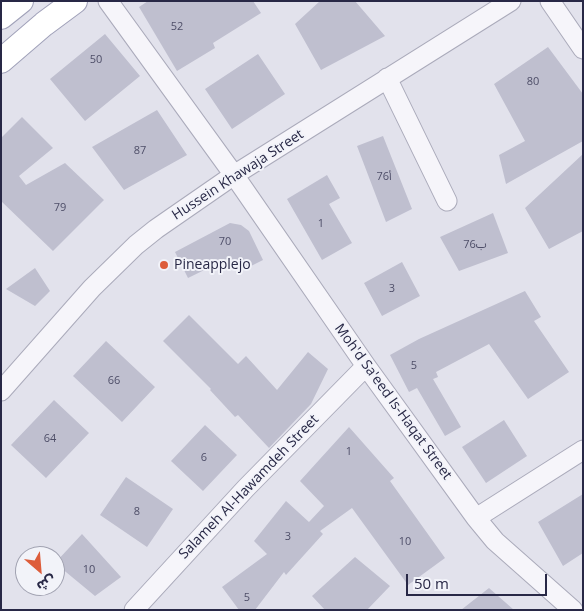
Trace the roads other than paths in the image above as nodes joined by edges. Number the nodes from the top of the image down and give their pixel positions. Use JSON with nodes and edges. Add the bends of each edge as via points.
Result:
{"nodes":[{"id":1,"x":21,"y":1,"type":"edge"},
{"id":2,"x":75,"y":1,"type":"edge"},
{"id":3,"x":108,"y":1,"type":"edge"},
{"id":4,"x":511,"y":1,"type":"edge"},
{"id":5,"x":550,"y":1,"type":"edge"},
{"id":6,"x":1,"y":17,"type":"edge"},
{"id":7,"x":583,"y":49,"type":"edge"},
{"id":8,"x":1,"y":61,"type":"edge"},
{"id":9,"x":387,"y":78,"type":"junction"},
{"id":10,"x":234,"y":175,"type":"junction"},
{"id":11,"x":446,"y":200,"type":"dead end"},
{"id":12,"x":366,"y":366,"type":"junction"},
{"id":13,"x":1,"y":391,"type":"edge"},
{"id":14,"x":583,"y":450,"type":"edge"},
{"id":15,"x":476,"y":518,"type":"junction"},
{"id":16,"x":134,"y":610,"type":"edge"},
{"id":17,"x":573,"y":610,"type":"edge"}],
"edges":[{"from":1,"to":6,"type":"main road"},
{"from":2,"to":8,"type":"main road"},
{"from":3,"to":10,"type":"street","name":"Moh'd Sa'eed Is-Haqat Street"},
{"from":4,"to":9,"type":"street","name":"Hussein Khawaja Street"},
{"from":5,"to":7,"type":"street"},
{"from":9,"to":10,"type":"street","name":"Hussein Khawaja Street"},
{"from":9,"to":11,"type":"street"},
{"from":10,"to":12,"type":"street","name":"Moh'd Sa'eed Is-Haqat Street"},
{"from":10,"to":13,"type":"street","name":"Hussein Khawaja Street","via":[[136,245],[92,288]]},
{"from":12,"to":15,"type":"street","name":"Moh'd Sa'eed Is-Haqat Street"},
{"from":12,"to":16,"type":"street","name":"Salameh Al-Hawamdeh Street","via":[[246,488]]},
{"from":14,"to":15,"type":"street"},
{"from":15,"to":17,"type":"street","name":"Moh'd Sa'eed Is-Haqat Street","via":[[495,541]]}]}
